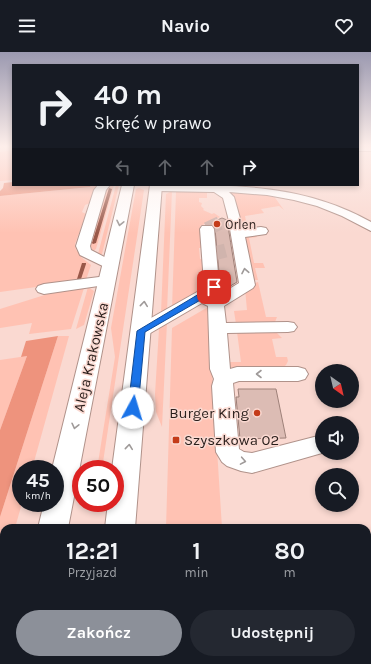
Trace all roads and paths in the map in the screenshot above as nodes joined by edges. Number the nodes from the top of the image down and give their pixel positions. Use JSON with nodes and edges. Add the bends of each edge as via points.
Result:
{"nodes":[{"id":1,"x":103,"y":186,"type":"edge"},
{"id":2,"x":128,"y":186,"type":"edge"},
{"id":3,"x":156,"y":186,"type":"edge"},
{"id":4,"x":240,"y":187,"type":"edge"},
{"id":5,"x":218,"y":188,"type":"junction"},
{"id":6,"x":371,"y":227,"type":"edge"},
{"id":7,"x":207,"y":229,"type":"dead end"},
{"id":8,"x":261,"y":231,"type":"dead end"},
{"id":9,"x":237,"y":243,"type":"junction"},
{"id":10,"x":109,"y":274,"type":"junction"},
{"id":11,"x":44,"y":289,"type":"dead end"},
{"id":12,"x":211,"y":293,"type":"junction"},
{"id":13,"x":288,"y":327,"type":"dead end"},
{"id":14,"x":218,"y":328,"type":"junction"},
{"id":15,"x":141,"y":331,"type":"junction"},
{"id":16,"x":298,"y":374,"type":"dead end"},
{"id":17,"x":224,"y":379,"type":"junction"},
{"id":18,"x":315,"y":446,"type":"edge"},
{"id":19,"x":54,"y":524,"type":"edge"},
{"id":20,"x":120,"y":524,"type":"edge"}],
"edges":[{"from":1,"to":10,"type":"street","via":[[82,246],[85,252]]},
{"from":2,"to":10,"type":"main road","name":"Aleja Krakowska","one_way":true},
{"from":3,"to":5,"type":"street"},
{"from":15,"to":3,"type":"main road","one_way":true},
{"from":4,"to":5,"type":"street"},
{"from":4,"to":6,"type":"street","via":[[307,198],[354,216]]},
{"from":5,"to":9,"type":"street","via":[[228,197],[230,218]]},
{"from":7,"to":12,"type":"street","via":[[211,255]]},
{"from":8,"to":9,"type":"street"},
{"from":12,"to":9,"type":"street","one_way":true,"via":[[247,285]]},
{"from":10,"to":11,"type":"street"},
{"from":10,"to":19,"type":"main road","name":"Aleja Krakowska","one_way":true},
{"from":12,"to":14,"type":"street"},
{"from":12,"to":15,"type":"street"},
{"from":13,"to":14,"type":"street"},
{"from":14,"to":17,"type":"street","via":[[220,369]]},
{"from":20,"to":15,"type":"main road","one_way":true},
{"from":16,"to":17,"type":"street","one_way":true,"via":[[237,374]]},
{"from":17,"to":18,"type":"street","one_way":true,"via":[[222,386],[228,452],[233,459],[252,462]]}]}
